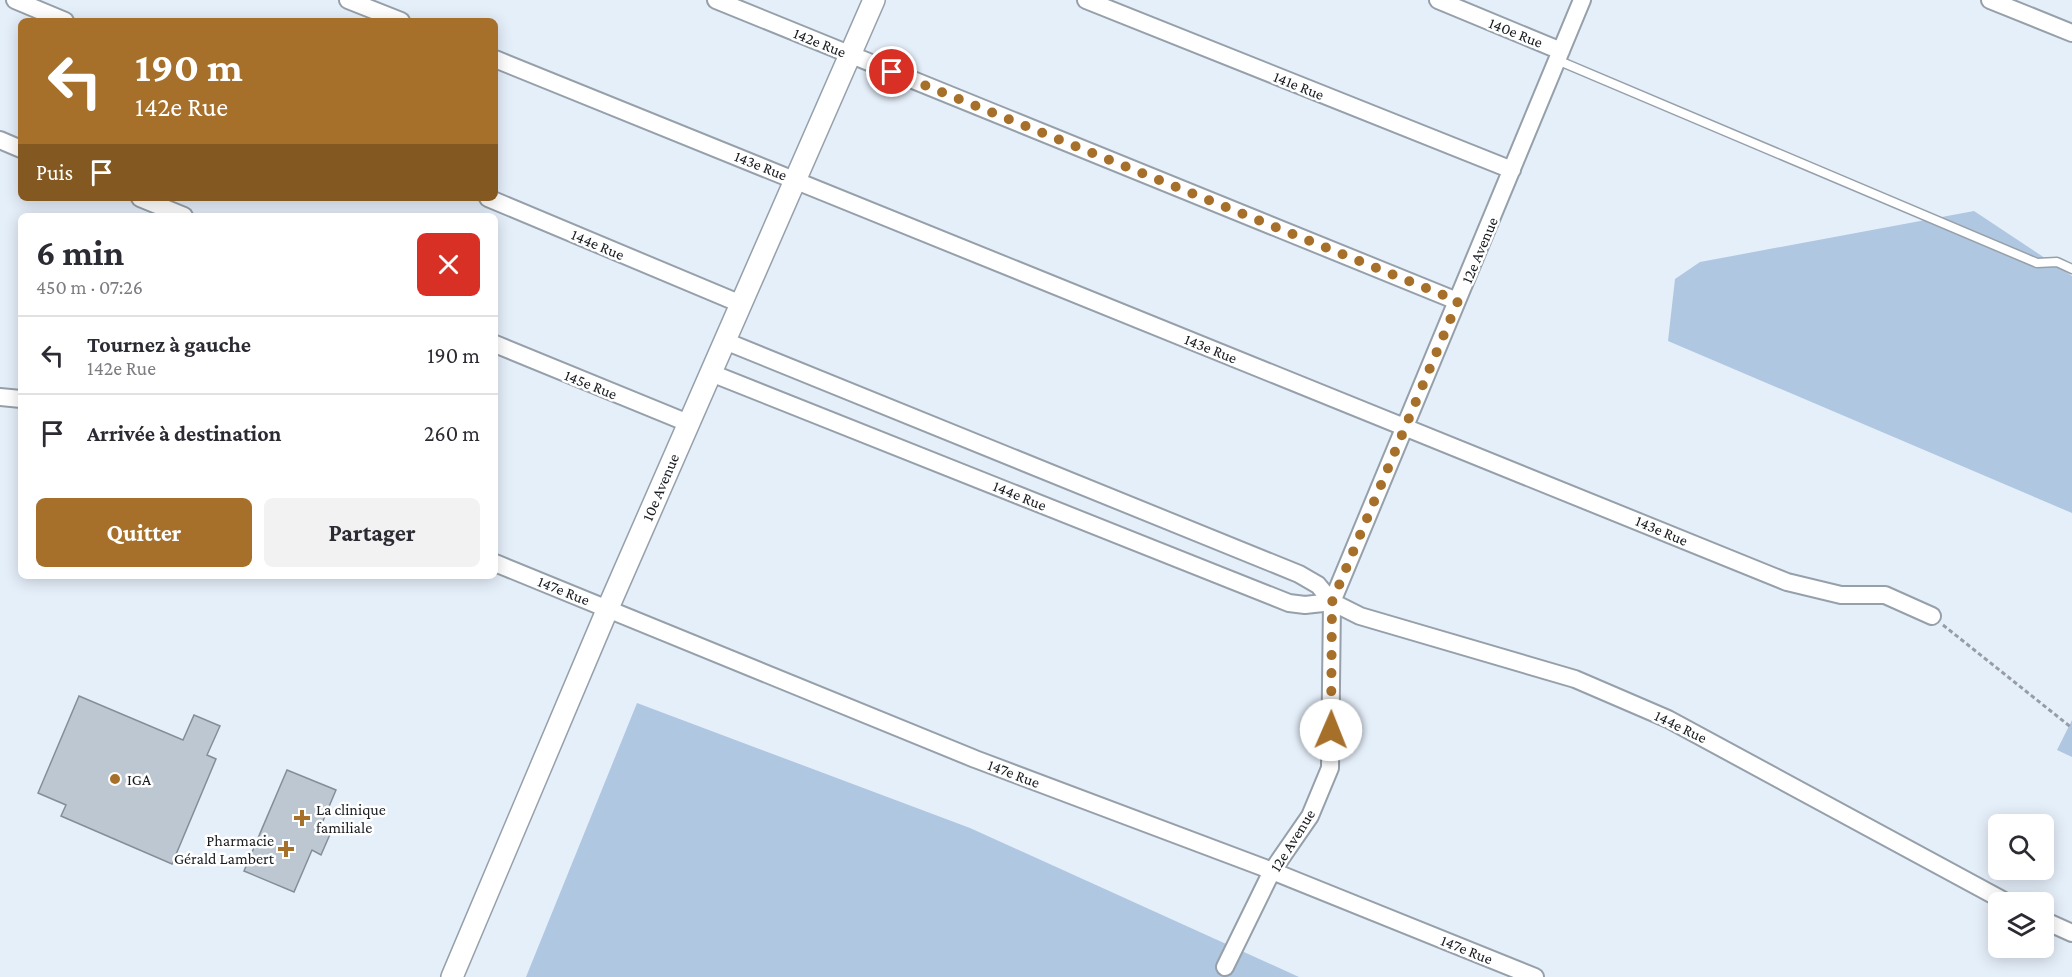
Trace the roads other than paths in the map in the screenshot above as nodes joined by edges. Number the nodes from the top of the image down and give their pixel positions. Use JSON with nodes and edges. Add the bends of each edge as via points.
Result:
{"nodes":[{"id":1,"x":15,"y":0,"type":"edge"},
{"id":2,"x":348,"y":0,"type":"edge"},
{"id":3,"x":716,"y":0,"type":"edge"},
{"id":4,"x":874,"y":0,"type":"edge"},
{"id":5,"x":1086,"y":0,"type":"edge"},
{"id":6,"x":1438,"y":0,"type":"edge"},
{"id":7,"x":1582,"y":0,"type":"edge"},
{"id":8,"x":1990,"y":0,"type":"edge"},
{"id":9,"x":58,"y":18,"type":"edge"},
{"id":10,"x":393,"y":18,"type":"edge"},
{"id":11,"x":2072,"y":33,"type":"edge"},
{"id":12,"x":849,"y":54,"type":"junction"},
{"id":13,"x":1559,"y":55,"type":"junction"},
{"id":14,"x":498,"y":60,"type":"edge"},
{"id":15,"x":0,"y":140,"type":"edge"},
{"id":16,"x":18,"y":148,"type":"edge"},
{"id":17,"x":1512,"y":170,"type":"junction"},
{"id":18,"x":794,"y":178,"type":"junction"},
{"id":19,"x":147,"y":201,"type":"edge"},
{"id":20,"x":495,"y":201,"type":"edge"},
{"id":21,"x":177,"y":213,"type":"edge"},
{"id":22,"x":2072,"y":268,"type":"edge"},
{"id":23,"x":1458,"y":301,"type":"junction"},
{"id":24,"x":741,"y":304,"type":"junction"},
{"id":25,"x":725,"y":341,"type":"junction"},
{"id":26,"x":498,"y":345,"type":"edge"},
{"id":27,"x":711,"y":373,"type":"junction"},
{"id":28,"x":0,"y":397,"type":"edge"},
{"id":29,"x":18,"y":399,"type":"edge"},
{"id":30,"x":688,"y":423,"type":"junction"},
{"id":31,"x":1403,"y":426,"type":"junction"},
{"id":32,"x":498,"y":564,"type":"edge"},
{"id":33,"x":1332,"y":602,"type":"junction"},
{"id":34,"x":608,"y":608,"type":"junction"},
{"id":35,"x":1932,"y":616,"type":"road end"},
{"id":36,"x":1272,"y":871,"type":"junction"},
{"id":37,"x":1988,"y":892,"type":"edge"},
{"id":38,"x":2054,"y":925,"type":"edge"},
{"id":39,"x":2072,"y":933,"type":"edge"},
{"id":40,"x":1225,"y":967,"type":"dead end"},
{"id":41,"x":452,"y":977,"type":"edge"},
{"id":42,"x":1535,"y":977,"type":"edge"}],
"edges":[{"from":1,"to":9,"type":"street"},
{"from":2,"to":10,"type":"street"},
{"from":3,"to":12,"type":"street","name":"142e Rue"},
{"from":4,"to":12,"type":"street","name":"10e Avenue"},
{"from":5,"to":17,"type":"street","name":"141e Rue"},
{"from":6,"to":13,"type":"street","name":"140e Rue"},
{"from":7,"to":13,"type":"street","name":"12e Avenue"},
{"from":8,"to":11,"type":"street"},
{"from":12,"to":18,"type":"street","name":"10e Avenue"},
{"from":12,"to":23,"type":"street","name":"142e Rue"},
{"from":13,"to":17,"type":"street","name":"12e Avenue"},
{"from":13,"to":22,"type":"lane","via":[[2037,264],[2057,262]]},
{"from":14,"to":18,"type":"street","name":"143e Rue"},
{"from":15,"to":16,"type":"street"},
{"from":17,"to":23,"type":"street","name":"12e Avenue"},
{"from":18,"to":24,"type":"street","name":"10e Avenue"},
{"from":18,"to":31,"type":"street","name":"143e Rue"},
{"from":19,"to":21,"type":"street"},
{"from":20,"to":24,"type":"street","name":"144e Rue"},
{"from":23,"to":31,"type":"street","name":"12e Avenue"},
{"from":24,"to":25,"type":"street","name":"10e Avenue"},
{"from":25,"to":27,"type":"street","name":"10e Avenue"},
{"from":25,"to":33,"type":"street","name":"144e Rue","via":[[1299,574],[1318,585]]},
{"from":26,"to":30,"type":"street","name":"145e Rue"},
{"from":27,"to":30,"type":"street","name":"10e Avenue"},
{"from":27,"to":33,"type":"street","name":"144e Rue","via":[[1289,603]]},
{"from":28,"to":29,"type":"street"},
{"from":30,"to":34,"type":"street","name":"10e Avenue"},
{"from":31,"to":33,"type":"street","name":"12e Avenue"},
{"from":31,"to":35,"type":"street","name":"143e Rue","via":[[1787,582],[1841,595],[1885,595]]},
{"from":32,"to":34,"type":"street","name":"147e Rue"},
{"from":33,"to":36,"type":"street","name":"12e Avenue","via":[[1330,768],[1310,816]]},
{"from":33,"to":37,"type":"street","name":"144e Rue","via":[[1360,616],[1519,661],[1614,695],[1696,732]]},
{"from":34,"to":36,"type":"street","name":"147e Rue","via":[[975,759]]},
{"from":34,"to":41,"type":"street","name":"10e Avenue"},
{"from":36,"to":40,"type":"street","name":"12e Avenue"},
{"from":36,"to":42,"type":"street","name":"147e Rue"},
{"from":38,"to":39,"type":"street"}]}
